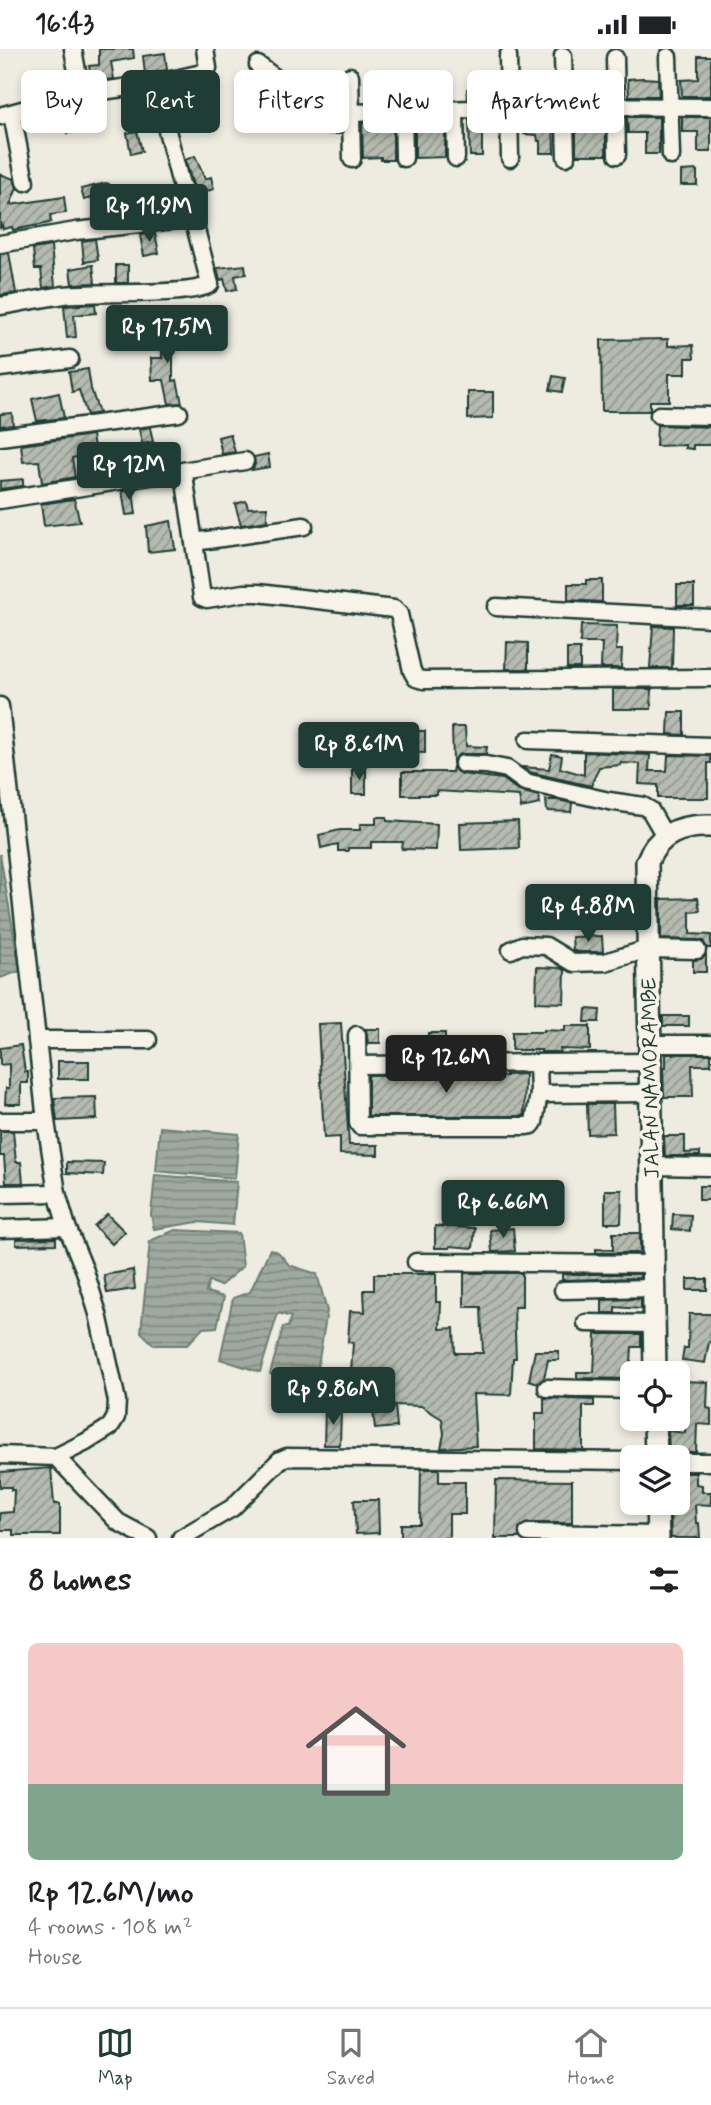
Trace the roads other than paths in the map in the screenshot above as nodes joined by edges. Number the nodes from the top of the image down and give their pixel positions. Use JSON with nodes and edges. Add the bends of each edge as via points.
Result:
{"nodes":[{"id":1,"x":73,"y":49,"type":"edge"},
{"id":2,"x":205,"y":49,"type":"edge"},
{"id":3,"x":508,"y":56,"type":"dead end"},
{"id":4,"x":563,"y":57,"type":"dead end"},
{"id":5,"x":668,"y":57,"type":"dead end"},
{"id":6,"x":615,"y":58,"type":"dead end"},
{"id":7,"x":258,"y":65,"type":"dead end"},
{"id":8,"x":77,"y":70,"type":"edge"},
{"id":9,"x":206,"y":70,"type":"edge"},
{"id":10,"x":508,"y":70,"type":"edge"},
{"id":11,"x":563,"y":70,"type":"edge"},
{"id":12,"x":615,"y":70,"type":"edge"},
{"id":13,"x":350,"y":76,"type":"dead end"},
{"id":14,"x":624,"y":106,"type":"edge"},
{"id":15,"x":670,"y":106,"type":"junction"},
{"id":16,"x":711,"y":107,"type":"edge"},
{"id":17,"x":467,"y":110,"type":"edge"},
{"id":18,"x":455,"y":111,"type":"joint"},
{"id":19,"x":351,"y":113,"type":"junction"},
{"id":20,"x":363,"y":113,"type":"edge"},
{"id":21,"x":6,"y":115,"type":"edge"},
{"id":22,"x":169,"y":133,"type":"edge"},
{"id":23,"x":403,"y":133,"type":"edge"},
{"id":24,"x":510,"y":133,"type":"edge"},
{"id":25,"x":565,"y":133,"type":"edge"},
{"id":26,"x":617,"y":133,"type":"edge"},
{"id":27,"x":617,"y":155,"type":"dead end"},
{"id":28,"x":671,"y":156,"type":"dead end"},
{"id":29,"x":404,"y":157,"type":"dead end"},
{"id":30,"x":566,"y":157,"type":"dead end"},
{"id":31,"x":456,"y":158,"type":"dead end"},
{"id":32,"x":510,"y":158,"type":"dead end"},
{"id":33,"x":352,"y":159,"type":"dead end"},
{"id":34,"x":26,"y":182,"type":"dead end"},
{"id":35,"x":193,"y":218,"type":"junction"},
{"id":36,"x":0,"y":244,"type":"edge"},
{"id":37,"x":0,"y":306,"type":"edge"},
{"id":38,"x":71,"y":359,"type":"dead end"},
{"id":39,"x":0,"y":367,"type":"edge"},
{"id":40,"x":179,"y":413,"type":"dead end"},
{"id":41,"x":659,"y":415,"type":"dead end"},
{"id":42,"x":711,"y":416,"type":"edge"},
{"id":43,"x":0,"y":437,"type":"edge"},
{"id":44,"x":246,"y":461,"type":"dead end"},
{"id":45,"x":181,"y":472,"type":"junction"},
{"id":46,"x":0,"y":500,"type":"edge"},
{"id":47,"x":304,"y":526,"type":"dead end"},
{"id":48,"x":194,"y":543,"type":"junction"},
{"id":49,"x":496,"y":607,"type":"dead end"},
{"id":50,"x":711,"y":618,"type":"edge"},
{"id":51,"x":711,"y":678,"type":"edge"},
{"id":52,"x":0,"y":706,"type":"edge"},
{"id":53,"x":528,"y":740,"type":"dead end"},
{"id":54,"x":711,"y":746,"type":"edge"},
{"id":55,"x":463,"y":764,"type":"dead end"},
{"id":56,"x":711,"y":826,"type":"edge"},
{"id":57,"x":665,"y":836,"type":"junction"},
{"id":58,"x":648,"y":949,"type":"junction"},
{"id":59,"x":511,"y":950,"type":"dead end"},
{"id":60,"x":697,"y":950,"type":"dead end"},
{"id":61,"x":357,"y":1035,"type":"dead end"},
{"id":62,"x":37,"y":1040,"type":"junction"},
{"id":63,"x":148,"y":1040,"type":"dead end"},
{"id":64,"x":711,"y":1044,"type":"edge"},
{"id":65,"x":650,"y":1053,"type":"junction"},
{"id":66,"x":538,"y":1063,"type":"junction"},
{"id":67,"x":358,"y":1065,"type":"junction"},
{"id":68,"x":650,"y":1093,"type":"junction"},
{"id":69,"x":539,"y":1094,"type":"junction"},
{"id":70,"x":0,"y":1121,"type":"edge"},
{"id":71,"x":46,"y":1121,"type":"junction"},
{"id":72,"x":652,"y":1166,"type":"junction"},
{"id":73,"x":711,"y":1167,"type":"edge"},
{"id":74,"x":57,"y":1193,"type":"junction"},
{"id":75,"x":0,"y":1194,"type":"edge"},
{"id":76,"x":67,"y":1227,"type":"junction"},
{"id":77,"x":0,"y":1229,"type":"edge"},
{"id":78,"x":416,"y":1262,"type":"dead end"},
{"id":79,"x":653,"y":1264,"type":"junction"},
{"id":80,"x":654,"y":1288,"type":"junction"},
{"id":81,"x":563,"y":1290,"type":"dead end"},
{"id":82,"x":586,"y":1323,"type":"dead end"},
{"id":83,"x":654,"y":1324,"type":"junction"},
{"id":84,"x":654,"y":1361,"type":"edge"},
{"id":85,"x":547,"y":1388,"type":"dead end"},
{"id":86,"x":620,"y":1390,"type":"edge"},
{"id":87,"x":0,"y":1455,"type":"edge"},
{"id":88,"x":56,"y":1457,"type":"junction"},
{"id":89,"x":620,"y":1461,"type":"edge"},
{"id":90,"x":690,"y":1462,"type":"edge"},
{"id":91,"x":711,"y":1462,"type":"edge"},
{"id":92,"x":657,"y":1515,"type":"edge"},
{"id":93,"x":528,"y":1533,"type":"dead end"},
{"id":94,"x":658,"y":1536,"type":"edge"},
{"id":95,"x":148,"y":1538,"type":"edge"},
{"id":96,"x":181,"y":1538,"type":"edge"}],
"edges":[{"from":1,"to":8,"type":"street"},
{"from":2,"to":9,"type":"street"},
{"from":3,"to":10,"type":"street"},
{"from":4,"to":11,"type":"street"},
{"from":5,"to":15,"type":"street"},
{"from":6,"to":12,"type":"street"},
{"from":7,"to":19,"type":"street","via":[[315,107]]},
{"from":13,"to":19,"type":"street"},
{"from":14,"to":15,"type":"street"},
{"from":15,"to":16,"type":"street"},
{"from":15,"to":28,"type":"street"},
{"from":17,"to":18,"type":"street"},
{"from":18,"to":31,"type":"street"},
{"from":19,"to":20,"type":"street"},
{"from":19,"to":33,"type":"street"},
{"from":21,"to":34,"type":"street"},
{"from":22,"to":35,"type":"street"},
{"from":23,"to":29,"type":"street"},
{"from":24,"to":32,"type":"street"},
{"from":25,"to":30,"type":"street"},
{"from":26,"to":27,"type":"street"},
{"from":35,"to":36,"type":"street"},
{"from":35,"to":37,"type":"street","via":[[211,280],[208,287],[66,295]]},
{"from":38,"to":39,"type":"street"},
{"from":40,"to":43,"type":"street"},
{"from":41,"to":42,"type":"street"},
{"from":44,"to":45,"type":"street"},
{"from":45,"to":46,"type":"street"},
{"from":45,"to":48,"type":"street"},
{"from":47,"to":48,"type":"street"},
{"from":48,"to":51,"type":"street","via":[[201,593],[207,599],[258,593],[394,608],[412,671],[423,680]]},
{"from":49,"to":50,"type":"street"},
{"from":52,"to":62,"type":"street"},
{"from":53,"to":54,"type":"street"},
{"from":55,"to":57,"type":"street","via":[[507,769],[525,782],[643,806]]},
{"from":56,"to":57,"type":"main road","via":[[683,827]]},
{"from":57,"to":58,"type":"main road","name":"JALAN NAMORAMBE","via":[[647,862]]},
{"from":58,"to":59,"type":"street","via":[[598,963],[574,963],[535,944]]},
{"from":58,"to":60,"type":"street"},
{"from":58,"to":65,"type":"main road","name":"JALAN NAMORAMBE"},
{"from":61,"to":67,"type":"street"},
{"from":62,"to":63,"type":"street"},
{"from":62,"to":71,"type":"street"},
{"from":64,"to":65,"type":"street"},
{"from":65,"to":66,"type":"street"},
{"from":65,"to":68,"type":"main road","name":"JALAN NAMORAMBE"},
{"from":66,"to":67,"type":"street"},
{"from":66,"to":69,"type":"street"},
{"from":67,"to":69,"type":"street","via":[[358,1123],[365,1127],[532,1125]]},
{"from":68,"to":69,"type":"street"},
{"from":68,"to":72,"type":"main road","name":"JALAN NAMORAMBE"},
{"from":70,"to":71,"type":"street"},
{"from":71,"to":74,"type":"street"},
{"from":72,"to":73,"type":"street"},
{"from":72,"to":79,"type":"main road","name":"JALAN NAMORAMBE"},
{"from":74,"to":75,"type":"street"},
{"from":74,"to":76,"type":"street"},
{"from":76,"to":77,"type":"street"},
{"from":76,"to":88,"type":"street","via":[[85,1271],[117,1401],[110,1427]]},
{"from":78,"to":79,"type":"street"},
{"from":79,"to":80,"type":"main road","name":"JALAN NAMORAMBE"},
{"from":80,"to":81,"type":"street"},
{"from":80,"to":83,"type":"main road","name":"JALAN NAMORAMBE"},
{"from":82,"to":83,"type":"street"},
{"from":83,"to":84,"type":"main road","name":"JALAN NAMORAMBE"},
{"from":85,"to":86,"type":"street"},
{"from":87,"to":88,"type":"street"},
{"from":88,"to":95,"type":"street","via":[[118,1522]]},
{"from":89,"to":96,"type":"street","via":[[286,1457],[232,1509]]},
{"from":90,"to":91,"type":"street"},
{"from":92,"to":94,"type":"main road"},
{"from":93,"to":94,"type":"street"}]}
